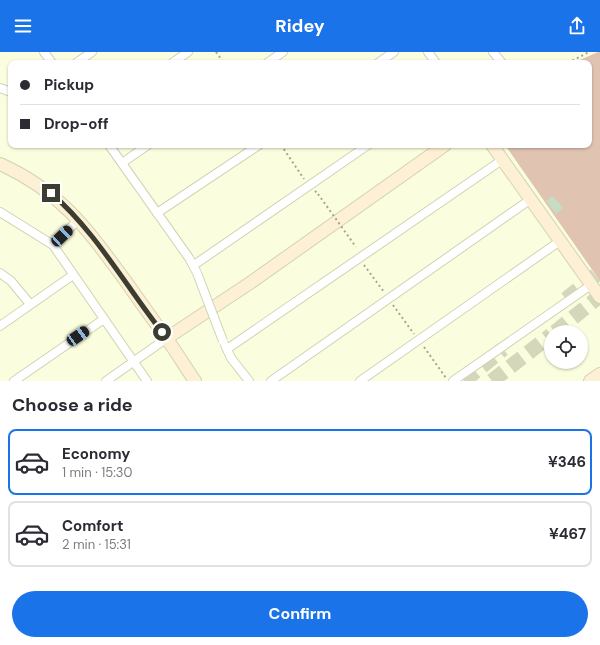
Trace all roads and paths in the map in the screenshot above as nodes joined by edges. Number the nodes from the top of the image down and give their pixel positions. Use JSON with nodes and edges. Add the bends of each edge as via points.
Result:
{"nodes":[{"id":1,"x":92,"y":52,"type":"edge"},
{"id":2,"x":188,"y":52,"type":"edge"},
{"id":3,"x":283,"y":52,"type":"edge"},
{"id":4,"x":394,"y":52,"type":"edge"},
{"id":5,"x":493,"y":52,"type":"edge"},
{"id":6,"x":589,"y":52,"type":"edge"},
{"id":7,"x":80,"y":60,"type":"edge"},
{"id":8,"x":176,"y":60,"type":"edge"},
{"id":9,"x":271,"y":60,"type":"edge"},
{"id":10,"x":382,"y":60,"type":"edge"},
{"id":11,"x":500,"y":60,"type":"edge"},
{"id":12,"x":574,"y":60,"type":"edge"},
{"id":13,"x":111,"y":148,"type":"edge"},
{"id":14,"x":144,"y":148,"type":"edge"},
{"id":15,"x":254,"y":148,"type":"edge"},
{"id":16,"x":283,"y":148,"type":"edge"},
{"id":17,"x":364,"y":148,"type":"edge"},
{"id":18,"x":441,"y":148,"type":"edge"},
{"id":19,"x":494,"y":148,"type":"edge"},
{"id":20,"x":502,"y":160,"type":"junction"},
{"id":21,"x":122,"y":163,"type":"junction"},
{"id":22,"x":0,"y":164,"type":"edge"},
{"id":23,"x":309,"y":186,"type":"junction"},
{"id":24,"x":531,"y":199,"type":"junction"},
{"id":25,"x":0,"y":212,"type":"edge"},
{"id":26,"x":157,"y":213,"type":"junction"},
{"id":27,"x":78,"y":220,"type":"junction"},
{"id":28,"x":560,"y":241,"type":"junction"},
{"id":29,"x":53,"y":245,"type":"junction"},
{"id":30,"x":360,"y":258,"type":"junction"},
{"id":31,"x":196,"y":269,"type":"junction"},
{"id":32,"x":0,"y":273,"type":"edge"},
{"id":33,"x":73,"y":275,"type":"junction"},
{"id":34,"x":591,"y":285,"type":"junction"},
{"id":35,"x":600,"y":298,"type":"edge"},
{"id":36,"x":388,"y":299,"type":"junction"},
{"id":37,"x":30,"y":304,"type":"junction"},
{"id":38,"x":104,"y":319,"type":"junction"},
{"id":39,"x":0,"y":326,"type":"edge"},
{"id":40,"x":167,"y":338,"type":"junction"},
{"id":41,"x":418,"y":340,"type":"junction"},
{"id":42,"x":227,"y":349,"type":"junction"},
{"id":43,"x":133,"y":362,"type":"junction"},
{"id":44,"x":600,"y":374,"type":"edge"},
{"id":45,"x":14,"y":381,"type":"edge"},
{"id":46,"x":106,"y":381,"type":"edge"},
{"id":47,"x":147,"y":381,"type":"edge"},
{"id":48,"x":195,"y":381,"type":"edge"},
{"id":49,"x":249,"y":381,"type":"edge"},
{"id":50,"x":271,"y":381,"type":"edge"},
{"id":51,"x":360,"y":381,"type":"edge"},
{"id":52,"x":448,"y":381,"type":"edge"},
{"id":53,"x":453,"y":381,"type":"edge"},
{"id":54,"x":590,"y":381,"type":"edge"}],
"edges":[{"from":1,"to":7,"type":"street"},
{"from":2,"to":8,"type":"street"},
{"from":3,"to":9,"type":"street"},
{"from":4,"to":10,"type":"street"},
{"from":5,"to":11,"type":"street"},
{"from":6,"to":12,"type":"path"},
{"from":13,"to":21,"type":"street"},
{"from":14,"to":21,"type":"street"},
{"from":15,"to":26,"type":"street"},
{"from":16,"to":23,"type":"path"},
{"from":17,"to":23,"type":"street"},
{"from":18,"to":40,"type":"street","via":[[250,283]]},
{"from":19,"to":20,"type":"street"},
{"from":20,"to":24,"type":"street"},
{"from":20,"to":30,"type":"street"},
{"from":21,"to":26,"type":"street"},
{"from":22,"to":27,"type":"street","via":[[39,185]]},
{"from":23,"to":30,"type":"path","bridge":true,"via":[[318,194],[356,247]]},
{"from":23,"to":31,"type":"street"},
{"from":24,"to":28,"type":"street"},
{"from":24,"to":36,"type":"street"},
{"from":25,"to":29,"type":"street"},
{"from":26,"to":31,"type":"street"},
{"from":27,"to":29,"type":"street"},
{"from":27,"to":40,"type":"street"},
{"from":28,"to":34,"type":"street"},
{"from":28,"to":41,"type":"street"},
{"from":29,"to":33,"type":"street"},
{"from":30,"to":36,"type":"path"},
{"from":30,"to":42,"type":"street"},
{"from":31,"to":42,"type":"street","bridge":true},
{"from":32,"to":37,"type":"street","via":[[12,281]]},
{"from":33,"to":37,"type":"street"},
{"from":33,"to":38,"type":"street"},
{"from":34,"to":35,"type":"street"},
{"from":34,"to":53,"type":"street"},
{"from":36,"to":41,"type":"path"},
{"from":36,"to":50,"type":"street"},
{"from":37,"to":39,"type":"street"},
{"from":38,"to":43,"type":"street"},
{"from":38,"to":45,"type":"street"},
{"from":40,"to":43,"type":"street"},
{"from":40,"to":48,"type":"street"},
{"from":41,"to":51,"type":"street"},
{"from":41,"to":52,"type":"path"},
{"from":42,"to":49,"type":"street"},
{"from":43,"to":46,"type":"street"},
{"from":43,"to":47,"type":"street"},
{"from":44,"to":54,"type":"street"}]}
